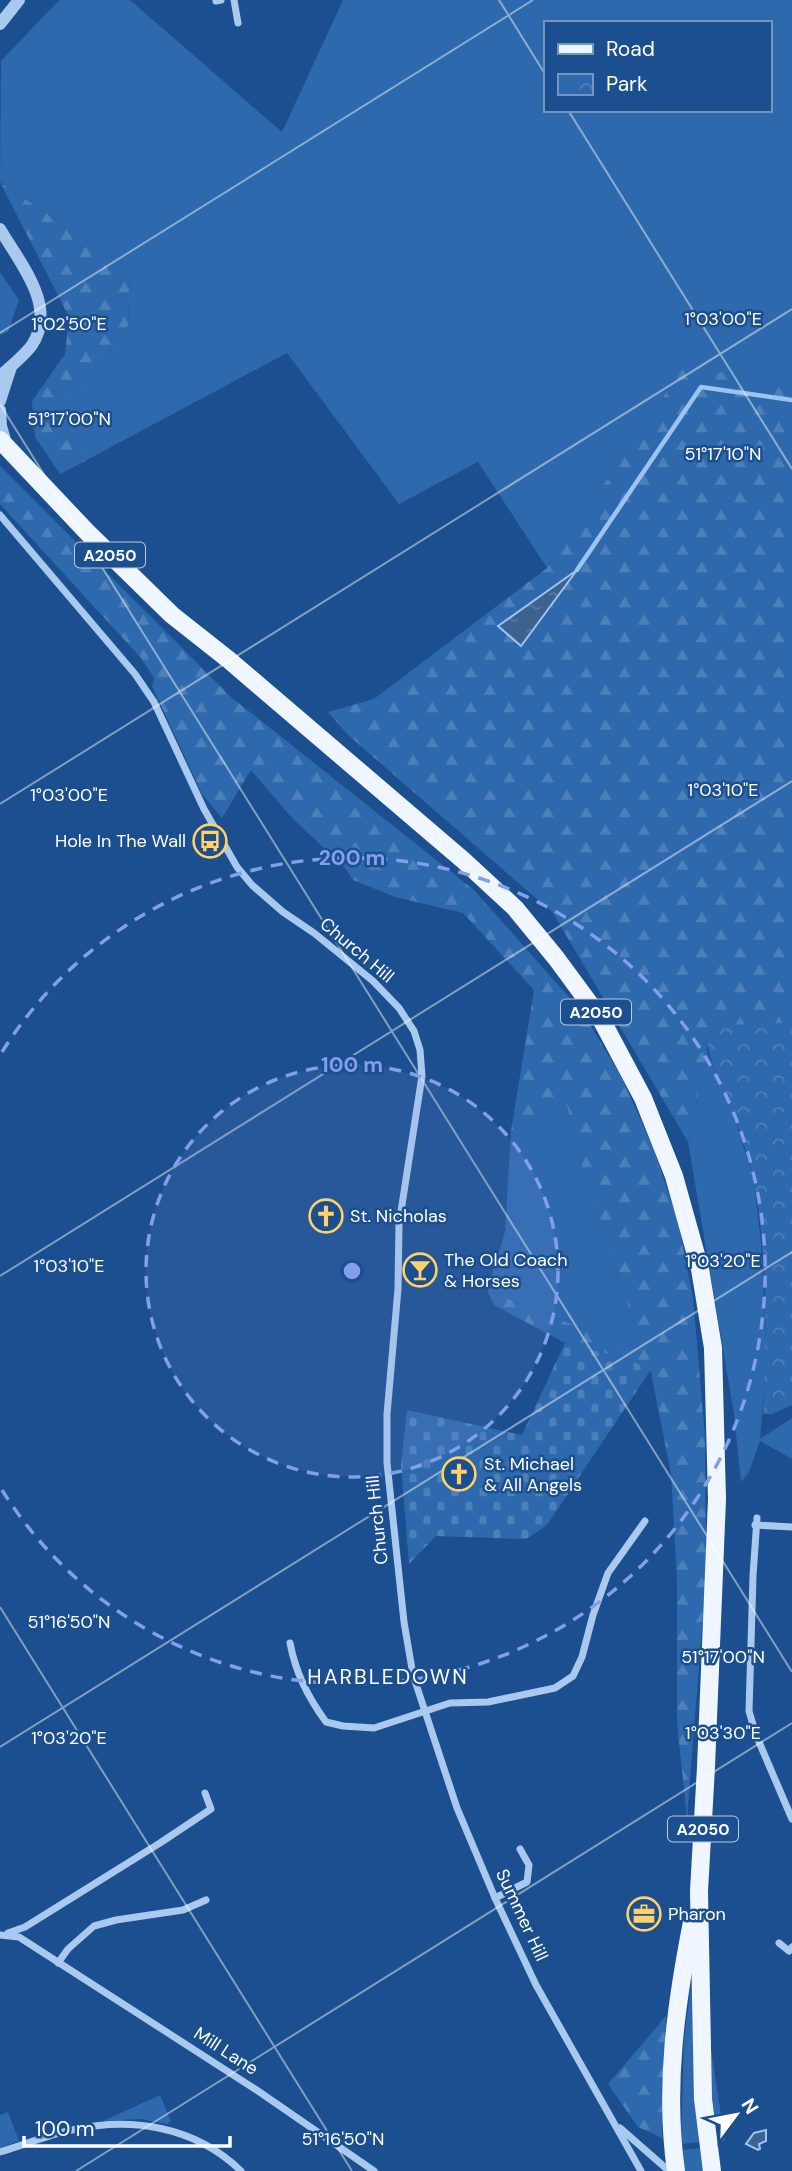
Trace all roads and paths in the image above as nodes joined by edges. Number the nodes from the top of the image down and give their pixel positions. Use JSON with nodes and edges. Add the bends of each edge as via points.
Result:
{"nodes":[{"id":1,"x":19,"y":0,"type":"edge"},
{"id":2,"x":221,"y":0,"type":"edge"},
{"id":3,"x":234,"y":0,"type":"edge"},
{"id":4,"x":216,"y":1,"type":"edge"},
{"id":5,"x":238,"y":23,"type":"dead end"},
{"id":6,"x":0,"y":24,"type":"edge"},
{"id":7,"x":0,"y":229,"type":"edge"},
{"id":8,"x":6,"y":366,"type":"edge"},
{"id":9,"x":0,"y":376,"type":"edge"},
{"id":10,"x":0,"y":401,"type":"edge"},
{"id":11,"x":0,"y":410,"type":"edge"},
{"id":12,"x":4,"y":444,"type":"edge"},
{"id":13,"x":0,"y":515,"type":"edge"},
{"id":14,"x":645,"y":1521,"type":"dead end"},
{"id":15,"x":792,"y":1527,"type":"edge"},
{"id":16,"x":290,"y":1643,"type":"dead end"},
{"id":17,"x":423,"y":1710,"type":"junction"},
{"id":18,"x":205,"y":1793,"type":"dead end"},
{"id":19,"x":790,"y":1809,"type":"edge"},
{"id":20,"x":792,"y":1819,"type":"edge"},
{"id":21,"x":520,"y":1849,"type":"dead end"},
{"id":22,"x":699,"y":1891,"type":"junction"},
{"id":23,"x":495,"y":1898,"type":"junction"},
{"id":24,"x":206,"y":1900,"type":"dead end"},
{"id":25,"x":2,"y":1935,"type":"edge"},
{"id":26,"x":779,"y":1943,"type":"dead end"},
{"id":27,"x":792,"y":1947,"type":"edge"},
{"id":28,"x":58,"y":1963,"type":"junction"},
{"id":29,"x":614,"y":2123,"type":"junction"},
{"id":30,"x":0,"y":2152,"type":"edge"},
{"id":31,"x":241,"y":2171,"type":"edge"},
{"id":32,"x":374,"y":2171,"type":"edge"},
{"id":33,"x":641,"y":2171,"type":"edge"},
{"id":34,"x":669,"y":2171,"type":"edge"},
{"id":35,"x":676,"y":2171,"type":"edge"},
{"id":36,"x":712,"y":2171,"type":"edge"}],
"edges":[{"from":1,"to":6,"type":"street"},
{"from":2,"to":4,"type":"street"},
{"from":3,"to":5,"type":"street"},
{"from":7,"to":8,"type":"street","via":[[40,304],[32,345]]},
{"from":8,"to":9,"type":"street"},
{"from":8,"to":10,"type":"street"},
{"from":11,"to":12,"type":"street"},
{"from":12,"to":22,"type":"main road","number":"A2050","via":[[172,615],[515,908],[601,1019],[643,1098],[674,1176],[700,1269],[712,1348],[717,1499]]},
{"from":13,"to":17,"type":"street","name":"Church Hill","via":[[148,692],[237,867],[283,912],[373,981],[414,1031],[422,1076],[399,1224],[387,1463],[404,1622]]},
{"from":14,"to":17,"type":"street","via":[[608,1573],[573,1676],[555,1688]]},
{"from":15,"to":19,"type":"street","via":[[756,1521],[749,1711]]},
{"from":16,"to":17,"type":"street","via":[[295,1669],[326,1722],[374,1728]]},
{"from":17,"to":23,"type":"street","name":"Summer Hill"},
{"from":18,"to":25,"type":"street","name":"Mill Lane","via":[[211,1809],[25,1927]]},
{"from":19,"to":20,"type":"street"},
{"from":21,"to":23,"type":"street","via":[[528,1865],[527,1882]]},
{"from":22,"to":35,"type":"main road","number":"A2050","via":[[679,1986],[672,2107]]},
{"from":22,"to":36,"type":"main road","number":"A2050","via":[[703,2099]]},
{"from":23,"to":29,"type":"street","name":"Summer Hill","via":[[536,1985]]},
{"from":24,"to":28,"type":"street","via":[[183,1910],[94,1926]]},
{"from":25,"to":28,"type":"street","name":"Mill Lane","via":[[19,1937]]},
{"from":26,"to":27,"type":"street","via":[[789,1951]]},
{"from":28,"to":32,"type":"street","name":"Mill Lane"},
{"from":29,"to":33,"type":"street","name":"Summer Hill"},
{"from":29,"to":34,"type":"street","name":"Summer Hill"},
{"from":30,"to":31,"type":"street","via":[[72,2130],[118,2123],[188,2135]]}]}
